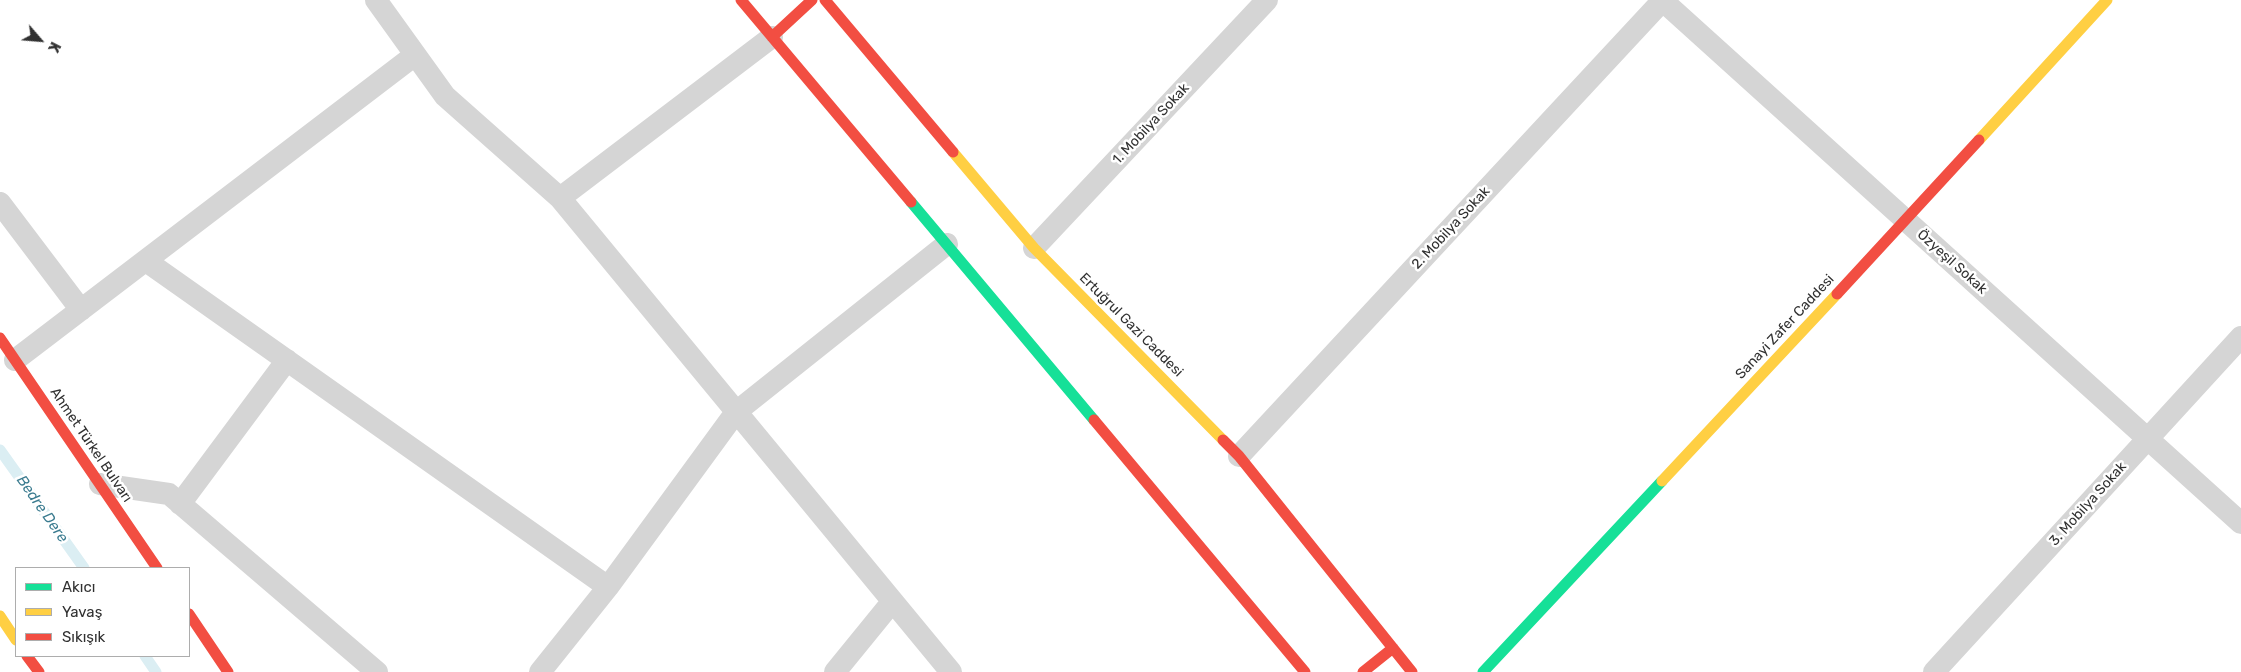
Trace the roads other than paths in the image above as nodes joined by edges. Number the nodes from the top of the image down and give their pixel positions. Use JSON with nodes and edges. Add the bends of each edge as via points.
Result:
{"nodes":[{"id":1,"x":376,"y":0,"type":"edge"},
{"id":2,"x":741,"y":0,"type":"edge"},
{"id":3,"x":812,"y":0,"type":"edge"},
{"id":4,"x":825,"y":0,"type":"edge"},
{"id":5,"x":1267,"y":0,"type":"edge"},
{"id":6,"x":1663,"y":0,"type":"edge"},
{"id":7,"x":2107,"y":0,"type":"edge"},
{"id":8,"x":772,"y":37,"type":"junction"},
{"id":9,"x":415,"y":55,"type":"junction"},
{"id":10,"x":560,"y":198,"type":"junction"},
{"id":11,"x":0,"y":203,"type":"edge"},
{"id":12,"x":1906,"y":220,"type":"junction"},
{"id":13,"x":947,"y":244,"type":"junction"},
{"id":14,"x":1034,"y":248,"type":"junction"},
{"id":15,"x":146,"y":260,"type":"junction"},
{"id":16,"x":81,"y":310,"type":"junction"},
{"id":17,"x":2241,"y":337,"type":"edge"},
{"id":18,"x":0,"y":338,"type":"edge"},
{"id":19,"x":15,"y":360,"type":"junction"},
{"id":20,"x":287,"y":360,"type":"junction"},
{"id":21,"x":736,"y":412,"type":"junction"},
{"id":22,"x":2148,"y":439,"type":"junction"},
{"id":23,"x":1238,"y":456,"type":"junction"},
{"id":24,"x":100,"y":484,"type":"junction"},
{"id":25,"x":180,"y":504,"type":"junction"},
{"id":26,"x":2241,"y":523,"type":"edge"},
{"id":27,"x":156,"y":567,"type":"edge"},
{"id":28,"x":608,"y":587,"type":"junction"},
{"id":29,"x":892,"y":602,"type":"junction"},
{"id":30,"x":190,"y":615,"type":"edge"},
{"id":31,"x":0,"y":616,"type":"edge"},
{"id":32,"x":15,"y":638,"type":"edge"},
{"id":33,"x":1393,"y":648,"type":"junction"},
{"id":34,"x":29,"y":657,"type":"edge"},
{"id":35,"x":39,"y":672,"type":"edge"},
{"id":36,"x":228,"y":672,"type":"edge"},
{"id":37,"x":377,"y":672,"type":"edge"},
{"id":38,"x":540,"y":672,"type":"edge"},
{"id":39,"x":835,"y":672,"type":"edge"},
{"id":40,"x":951,"y":672,"type":"edge"},
{"id":41,"x":1305,"y":672,"type":"edge"},
{"id":42,"x":1363,"y":672,"type":"edge"},
{"id":43,"x":1412,"y":672,"type":"edge"},
{"id":44,"x":1483,"y":672,"type":"edge"},
{"id":45,"x":1934,"y":672,"type":"edge"}],
"edges":[{"from":1,"to":9,"type":"lane"},
{"from":2,"to":8,"type":"main road"},
{"from":3,"to":8,"type":"main road"},
{"from":4,"to":14,"type":"main road","name":"Ertuğrul Gazi Caddesi"},
{"from":5,"to":14,"type":"lane","name":"1. Mobilya Sokak"},
{"from":6,"to":12,"type":"lane","name":"Özyeşil Sokak"},
{"from":6,"to":23,"type":"lane","name":"2. Mobilya Sokak"},
{"from":7,"to":12,"type":"main road","name":"Sanayi Zafer Caddesi"},
{"from":8,"to":10,"type":"lane"},
{"from":8,"to":13,"type":"main road"},
{"from":9,"to":10,"type":"lane","via":[[445,96]]},
{"from":9,"to":15,"type":"lane"},
{"from":10,"to":21,"type":"lane"},
{"from":11,"to":16,"type":"lane"},
{"from":12,"to":22,"type":"lane","name":"Özyeşil Sokak"},
{"from":12,"to":44,"type":"main road","name":"Sanayi Zafer Caddesi"},
{"from":13,"to":21,"type":"lane"},
{"from":13,"to":41,"type":"main road"},
{"from":14,"to":23,"type":"main road","name":"Ertuğrul Gazi Caddesi"},
{"from":15,"to":16,"type":"lane"},
{"from":15,"to":20,"type":"lane"},
{"from":16,"to":19,"type":"lane"},
{"from":17,"to":22,"type":"lane","name":"3. Mobilya Sokak"},
{"from":18,"to":19,"type":"main road","name":"Ahmet Türkel Bulvarı"},
{"from":19,"to":24,"type":"main road","name":"Ahmet Türkel Bulvarı"},
{"from":20,"to":25,"type":"lane"},
{"from":20,"to":28,"type":"lane"},
{"from":21,"to":28,"type":"lane"},
{"from":21,"to":29,"type":"lane"},
{"from":22,"to":26,"type":"lane","name":"Özyeşil Sokak"},
{"from":22,"to":45,"type":"lane","name":"3. Mobilya Sokak"},
{"from":23,"to":33,"type":"main road","name":"Ertuğrul Gazi Caddesi"},
{"from":24,"to":25,"type":"lane","via":[[169,494]]},
{"from":24,"to":27,"type":"main road","name":"Ahmet Türkel Bulvarı"},
{"from":25,"to":37,"type":"lane"},
{"from":28,"to":38,"type":"lane"},
{"from":29,"to":39,"type":"lane"},
{"from":29,"to":40,"type":"lane"},
{"from":30,"to":36,"type":"main road"},
{"from":31,"to":32,"type":"main road"},
{"from":33,"to":42,"type":"main road"},
{"from":33,"to":43,"type":"main road","name":"Ertuğrul Gazi Caddesi"},
{"from":34,"to":35,"type":"main road"}]}
